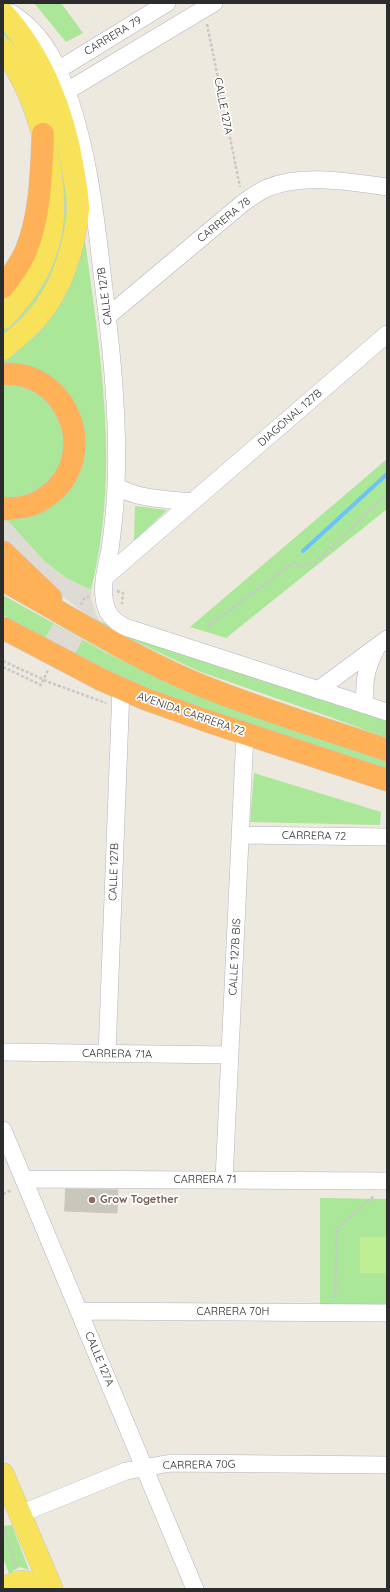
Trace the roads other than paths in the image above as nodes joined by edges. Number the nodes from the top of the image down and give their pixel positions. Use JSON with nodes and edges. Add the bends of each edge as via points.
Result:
{"nodes":[{"id":1,"x":167,"y":3,"type":"edge"},
{"id":2,"x":209,"y":6,"type":"edge"},
{"id":3,"x":3,"y":8,"type":"edge"},
{"id":4,"x":3,"y":13,"type":"edge"},
{"id":5,"x":3,"y":49,"type":"edge"},
{"id":6,"x":58,"y":70,"type":"junction"},
{"id":7,"x":67,"y":92,"type":"junction"},
{"id":8,"x":43,"y":134,"type":"junction"},
{"id":9,"x":387,"y":187,"type":"edge"},
{"id":10,"x":3,"y":287,"type":"edge"},
{"id":11,"x":108,"y":316,"type":"junction"},
{"id":12,"x":3,"y":318,"type":"edge"},
{"id":13,"x":387,"y":334,"type":"edge"},
{"id":14,"x":3,"y":349,"type":"edge"},
{"id":15,"x":3,"y":374,"type":"edge"},
{"id":16,"x":116,"y":486,"type":"junction"},
{"id":17,"x":192,"y":502,"type":"junction"},
{"id":18,"x":3,"y":509,"type":"edge"},
{"id":19,"x":3,"y":552,"type":"edge"},
{"id":20,"x":104,"y":578,"type":"junction"},
{"id":21,"x":3,"y":580,"type":"edge"},
{"id":22,"x":73,"y":619,"type":"junction"},
{"id":23,"x":3,"y":628,"type":"edge"},
{"id":24,"x":382,"y":643,"type":"edge"},
{"id":25,"x":121,"y":689,"type":"junction"},
{"id":26,"x":318,"y":690,"type":"junction"},
{"id":27,"x":365,"y":705,"type":"junction"},
{"id":28,"x":387,"y":712,"type":"edge"},
{"id":29,"x":245,"y":733,"type":"junction"},
{"id":30,"x":387,"y":750,"type":"edge"},
{"id":31,"x":387,"y":780,"type":"edge"},
{"id":32,"x":240,"y":835,"type":"junction"},
{"id":33,"x":387,"y":837,"type":"edge"},
{"id":34,"x":3,"y":1052,"type":"edge"},
{"id":35,"x":107,"y":1054,"type":"junction"},
{"id":36,"x":230,"y":1055,"type":"junction"},
{"id":37,"x":3,"y":1130,"type":"edge"},
{"id":38,"x":224,"y":1180,"type":"junction"},
{"id":39,"x":387,"y":1181,"type":"edge"},
{"id":40,"x":19,"y":1184,"type":"junction"},
{"id":41,"x":79,"y":1311,"type":"junction"},
{"id":42,"x":387,"y":1313,"type":"edge"},
{"id":43,"x":387,"y":1465,"type":"edge"},
{"id":44,"x":144,"y":1467,"type":"junction"},
{"id":45,"x":3,"y":1474,"type":"edge"},
{"id":46,"x":9,"y":1520,"type":"edge"},
{"id":47,"x":52,"y":1589,"type":"edge"},
{"id":48,"x":195,"y":1589,"type":"edge"}],
"edges":[{"from":1,"to":6,"type":"street","name":"CARRERA 79"},
{"from":2,"to":7,"type":"street"},
{"from":3,"to":6,"type":"street","name":"CALLE 127B","via":[[32,30]]},
{"from":4,"to":14,"type":"main road","via":[[32,54],[55,100],[72,160],[78,208],[75,233],[67,261],[52,297],[39,317]]},
{"from":5,"to":8,"type":"main road","via":[[14,63],[25,85]]},
{"from":6,"to":7,"type":"street","name":"CALLE 127B"},
{"from":7,"to":11,"type":"street","name":"CALLE 127B","via":[[89,180]]},
{"from":8,"to":10,"type":"highway","via":[[40,186],[33,229],[27,249]]},
{"from":8,"to":12,"type":"main road","via":[[51,165],[54,222],[47,251],[35,278],[18,303]]},
{"from":9,"to":11,"type":"street","name":"CARRERA 78","via":[[344,181],[298,180],[266,188],[243,203]]},
{"from":11,"to":16,"type":"street","name":"CALLE 127B","via":[[114,378]]},
{"from":13,"to":17,"type":"street","name":"DIAGONAL 127B"},
{"from":15,"to":18,"type":"highway","via":[[12,373],[34,379],[56,394],[68,410],[75,438],[74,456],[67,474],[50,494],[28,506]]},
{"from":16,"to":17,"type":"street","via":[[140,496]]},
{"from":16,"to":20,"type":"street","name":"CALLE 127B","via":[[113,526]]},
{"from":17,"to":20,"type":"street","name":"DIAGONAL 127B"},
{"from":19,"to":22,"type":"highway"},
{"from":20,"to":26,"type":"street","name":"CALLE 127B","via":[[107,611],[117,623]]},
{"from":21,"to":22,"type":"highway"},
{"from":22,"to":30,"type":"highway","via":[[195,683]]},
{"from":23,"to":25,"type":"highway","name":"AVENIDA CARRERA 72"},
{"from":24,"to":26,"type":"street"},
{"from":24,"to":27,"type":"street","via":[[367,669]]},
{"from":25,"to":29,"type":"highway","name":"AVENIDA CARRERA 72"},
{"from":25,"to":35,"type":"street","name":"CALLE 127B"},
{"from":26,"to":27,"type":"street"},
{"from":27,"to":28,"type":"street"},
{"from":29,"to":31,"type":"highway","name":"AVENIDA CARRERA 72"},
{"from":29,"to":32,"type":"street","name":"CALLE 127B BIS"},
{"from":32,"to":33,"type":"street","name":"CARRERA 72"},
{"from":32,"to":36,"type":"street","name":"CALLE 127B BIS"},
{"from":34,"to":35,"type":"street","name":"CARRERA 71A"},
{"from":35,"to":36,"type":"street","name":"CARRERA 71A"},
{"from":36,"to":38,"type":"street","name":"CALLE 127B BIS"},
{"from":37,"to":40,"type":"street","name":"CALLE 127A"},
{"from":38,"to":39,"type":"street","name":"CARRERA 71"},
{"from":38,"to":40,"type":"street","name":"CARRERA 71"},
{"from":40,"to":41,"type":"street","name":"CALLE 127A"},
{"from":41,"to":42,"type":"street","name":"CARRERA 70H"},
{"from":41,"to":44,"type":"street","name":"CALLE 127A"},
{"from":43,"to":44,"type":"street","name":"CARRERA 70G","via":[[171,1463]]},
{"from":44,"to":46,"type":"street","name":"CARRERA 70G","via":[[126,1471]]},
{"from":44,"to":48,"type":"street","name":"CALLE 127A"},
{"from":45,"to":46,"type":"main road"},
{"from":46,"to":47,"type":"main road"}]}
